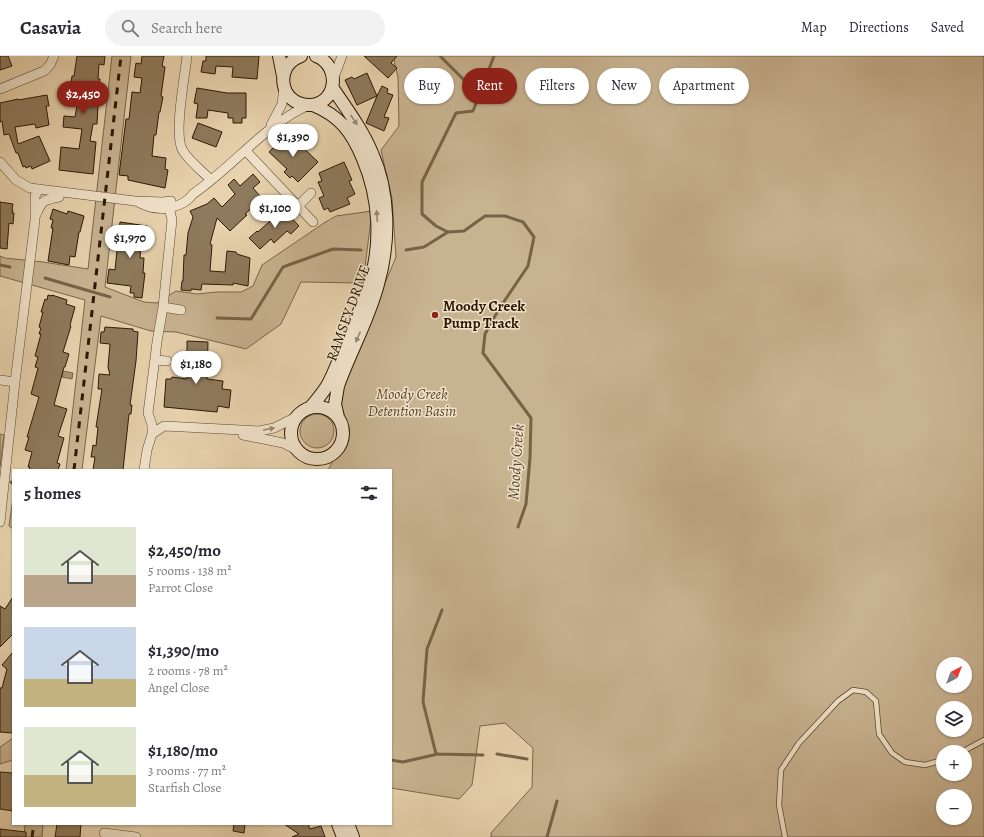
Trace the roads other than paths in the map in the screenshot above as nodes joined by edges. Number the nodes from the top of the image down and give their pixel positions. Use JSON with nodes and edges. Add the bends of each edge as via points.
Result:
{"nodes":[{"id":1,"x":54,"y":56,"type":"edge"},
{"id":2,"x":187,"y":56,"type":"edge"},
{"id":3,"x":279,"y":56,"type":"edge"},
{"id":4,"x":301,"y":56,"type":"edge"},
{"id":5,"x":317,"y":56,"type":"edge"},
{"id":6,"x":342,"y":56,"type":"edge"},
{"id":7,"x":283,"y":82,"type":"junction"},
{"id":8,"x":333,"y":83,"type":"junction"},
{"id":9,"x":0,"y":90,"type":"edge"},
{"id":10,"x":311,"y":105,"type":"junction"},
{"id":11,"x":270,"y":128,"type":"junction"},
{"id":12,"x":246,"y":151,"type":"junction"},
{"id":13,"x":0,"y":162,"type":"edge"},
{"id":14,"x":211,"y":180,"type":"junction"},
{"id":15,"x":37,"y":192,"type":"junction"},
{"id":16,"x":311,"y":193,"type":"dead end"},
{"id":17,"x":74,"y":194,"type":"junction"},
{"id":18,"x":59,"y":197,"type":"junction"},
{"id":19,"x":169,"y":205,"type":"junction"},
{"id":20,"x":298,"y":206,"type":"junction"},
{"id":21,"x":35,"y":220,"type":"junction"},
{"id":22,"x":313,"y":222,"type":"dead end"},
{"id":23,"x":163,"y":308,"type":"junction"},
{"id":24,"x":181,"y":310,"type":"dead end"},
{"id":25,"x":155,"y":360,"type":"junction"},
{"id":26,"x":167,"y":361,"type":"dead end"},
{"id":27,"x":0,"y":380,"type":"edge"},
{"id":28,"x":15,"y":382,"type":"junction"},
{"id":29,"x":310,"y":408,"type":"junction"},
{"id":30,"x":296,"y":417,"type":"junction"},
{"id":31,"x":338,"y":417,"type":"junction"},
{"id":32,"x":150,"y":419,"type":"junction"},
{"id":33,"x":164,"y":426,"type":"junction"},
{"id":34,"x":202,"y":428,"type":"junction"},
{"id":35,"x":152,"y":434,"type":"junction"},
{"id":36,"x":300,"y":453,"type":"junction"},
{"id":37,"x":331,"y":456,"type":"junction"},
{"id":38,"x":144,"y":469,"type":"edge"},
{"id":39,"x":308,"y":469,"type":"edge"},
{"id":40,"x":323,"y":469,"type":"edge"},
{"id":41,"x":0,"y":521,"type":"edge"},
{"id":42,"x":984,"y":740,"type":"edge"},
{"id":43,"x":972,"y":747,"type":"edge"},
{"id":44,"x":936,"y":762,"type":"edge"},
{"id":45,"x":338,"y":825,"type":"edge"},
{"id":46,"x":348,"y":825,"type":"edge"},
{"id":47,"x":104,"y":832,"type":"edge"},
{"id":48,"x":136,"y":837,"type":"edge"},
{"id":49,"x":343,"y":837,"type":"edge"},
{"id":50,"x":353,"y":837,"type":"edge"},
{"id":51,"x":785,"y":837,"type":"edge"}],
"edges":[{"from":1,"to":9,"type":"street","via":[[44,71]]},
{"from":2,"to":14,"type":"street","via":[[178,137],[183,152]]},
{"from":3,"to":7,"type":"main road"},
{"from":4,"to":7,"type":"main road","via":[[290,62],[285,69]]},
{"from":5,"to":8,"type":"main road","name":"RAMSEY DRIVE","via":[[329,66]]},
{"from":6,"to":8,"type":"street"},
{"from":7,"to":10,"type":"main road","name":"RAMSEY DRIVE","via":[[286,93],[296,102]]},
{"from":7,"to":11,"type":"street","via":[[282,104]]},
{"from":8,"to":10,"type":"main road","via":[[325,99]]},
{"from":8,"to":31,"type":"main road","name":"RAMSEY DRIVE","one_way":true,"via":[[373,154],[384,195],[387,229],[386,248],[378,285],[338,386],[335,404]]},
{"from":10,"to":11,"type":"street"},
{"from":29,"to":10,"type":"main road","name":"RAMSEY DRIVE","one_way":true,"via":[[327,386],[365,298],[377,250],[378,231],[371,181],[360,153],[339,120]]},
{"from":11,"to":12,"type":"street"},
{"from":12,"to":14,"type":"street"},
{"from":12,"to":20,"type":"street"},
{"from":13,"to":15,"type":"street","via":[[20,183]]},
{"from":14,"to":19,"type":"street","via":[[189,199]]},
{"from":15,"to":17,"type":"street"},
{"from":15,"to":18,"type":"street"},
{"from":15,"to":21,"type":"street","via":[[34,205]]},
{"from":16,"to":20,"type":"street"},
{"from":17,"to":18,"type":"street"},
{"from":17,"to":19,"type":"street","via":[[135,201],[147,207]]},
{"from":18,"to":21,"type":"street","via":[[44,201]]},
{"from":19,"to":23,"type":"street","via":[[172,220]]},
{"from":20,"to":22,"type":"street"},
{"from":21,"to":28,"type":"street"},
{"from":23,"to":24,"type":"street"},
{"from":23,"to":25,"type":"street"},
{"from":25,"to":26,"type":"street"},
{"from":25,"to":32,"type":"street","via":[[148,413]]},
{"from":27,"to":28,"type":"street"},
{"from":28,"to":41,"type":"street"},
{"from":29,"to":30,"type":"main road"},
{"from":29,"to":31,"type":"main road","via":[[326,408]]},
{"from":34,"to":30,"type":"street","one_way":true,"via":[[259,431],[274,428]]},
{"from":30,"to":36,"type":"main road","via":[[292,425],[292,443]]},
{"from":31,"to":37,"type":"main road","via":[[344,434],[340,447]]},
{"from":32,"to":33,"type":"street"},
{"from":32,"to":35,"type":"street"},
{"from":33,"to":34,"type":"street"},
{"from":33,"to":35,"type":"street"},
{"from":34,"to":36,"type":"street","via":[[283,443]]},
{"from":35,"to":38,"type":"street"},
{"from":36,"to":37,"type":"main road","via":[[317,460]]},
{"from":36,"to":39,"type":"main road"},
{"from":37,"to":40,"type":"main road"},
{"from":42,"to":43,"type":"lane"},
{"from":44,"to":51,"type":"lane","via":[[925,765],[905,762],[892,753],[880,734],[876,701],[866,692],[853,690],[838,701],[799,743],[781,770],[779,805]]},
{"from":45,"to":49,"type":"main road"},
{"from":46,"to":50,"type":"main road"},
{"from":47,"to":48,"type":"street"}]}
